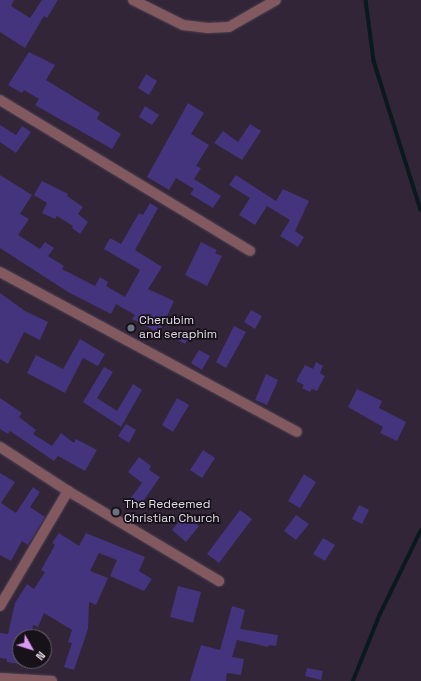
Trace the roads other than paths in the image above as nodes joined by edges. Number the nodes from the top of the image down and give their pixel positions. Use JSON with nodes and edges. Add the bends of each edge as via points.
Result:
{"nodes":[{"id":1,"x":133,"y":0,"type":"edge"},
{"id":2,"x":276,"y":0,"type":"edge"},
{"id":3,"x":0,"y":100,"type":"edge"},
{"id":4,"x":250,"y":251,"type":"dead end"},
{"id":5,"x":0,"y":272,"type":"edge"},
{"id":6,"x":297,"y":432,"type":"dead end"},
{"id":7,"x":0,"y":446,"type":"edge"},
{"id":8,"x":68,"y":491,"type":"junction"},
{"id":9,"x":219,"y":581,"type":"dead end"},
{"id":10,"x":0,"y":606,"type":"edge"},
{"id":11,"x":0,"y":678,"type":"edge"},
{"id":12,"x":52,"y":681,"type":"edge"}],
"edges":[{"from":1,"to":2,"type":"street","via":[[183,25],[208,28],[229,27]]},
{"from":3,"to":4,"type":"street"},
{"from":5,"to":6,"type":"street"},
{"from":7,"to":8,"type":"street"},
{"from":8,"to":9,"type":"street"},
{"from":8,"to":10,"type":"street"},
{"from":11,"to":12,"type":"street"}]}
